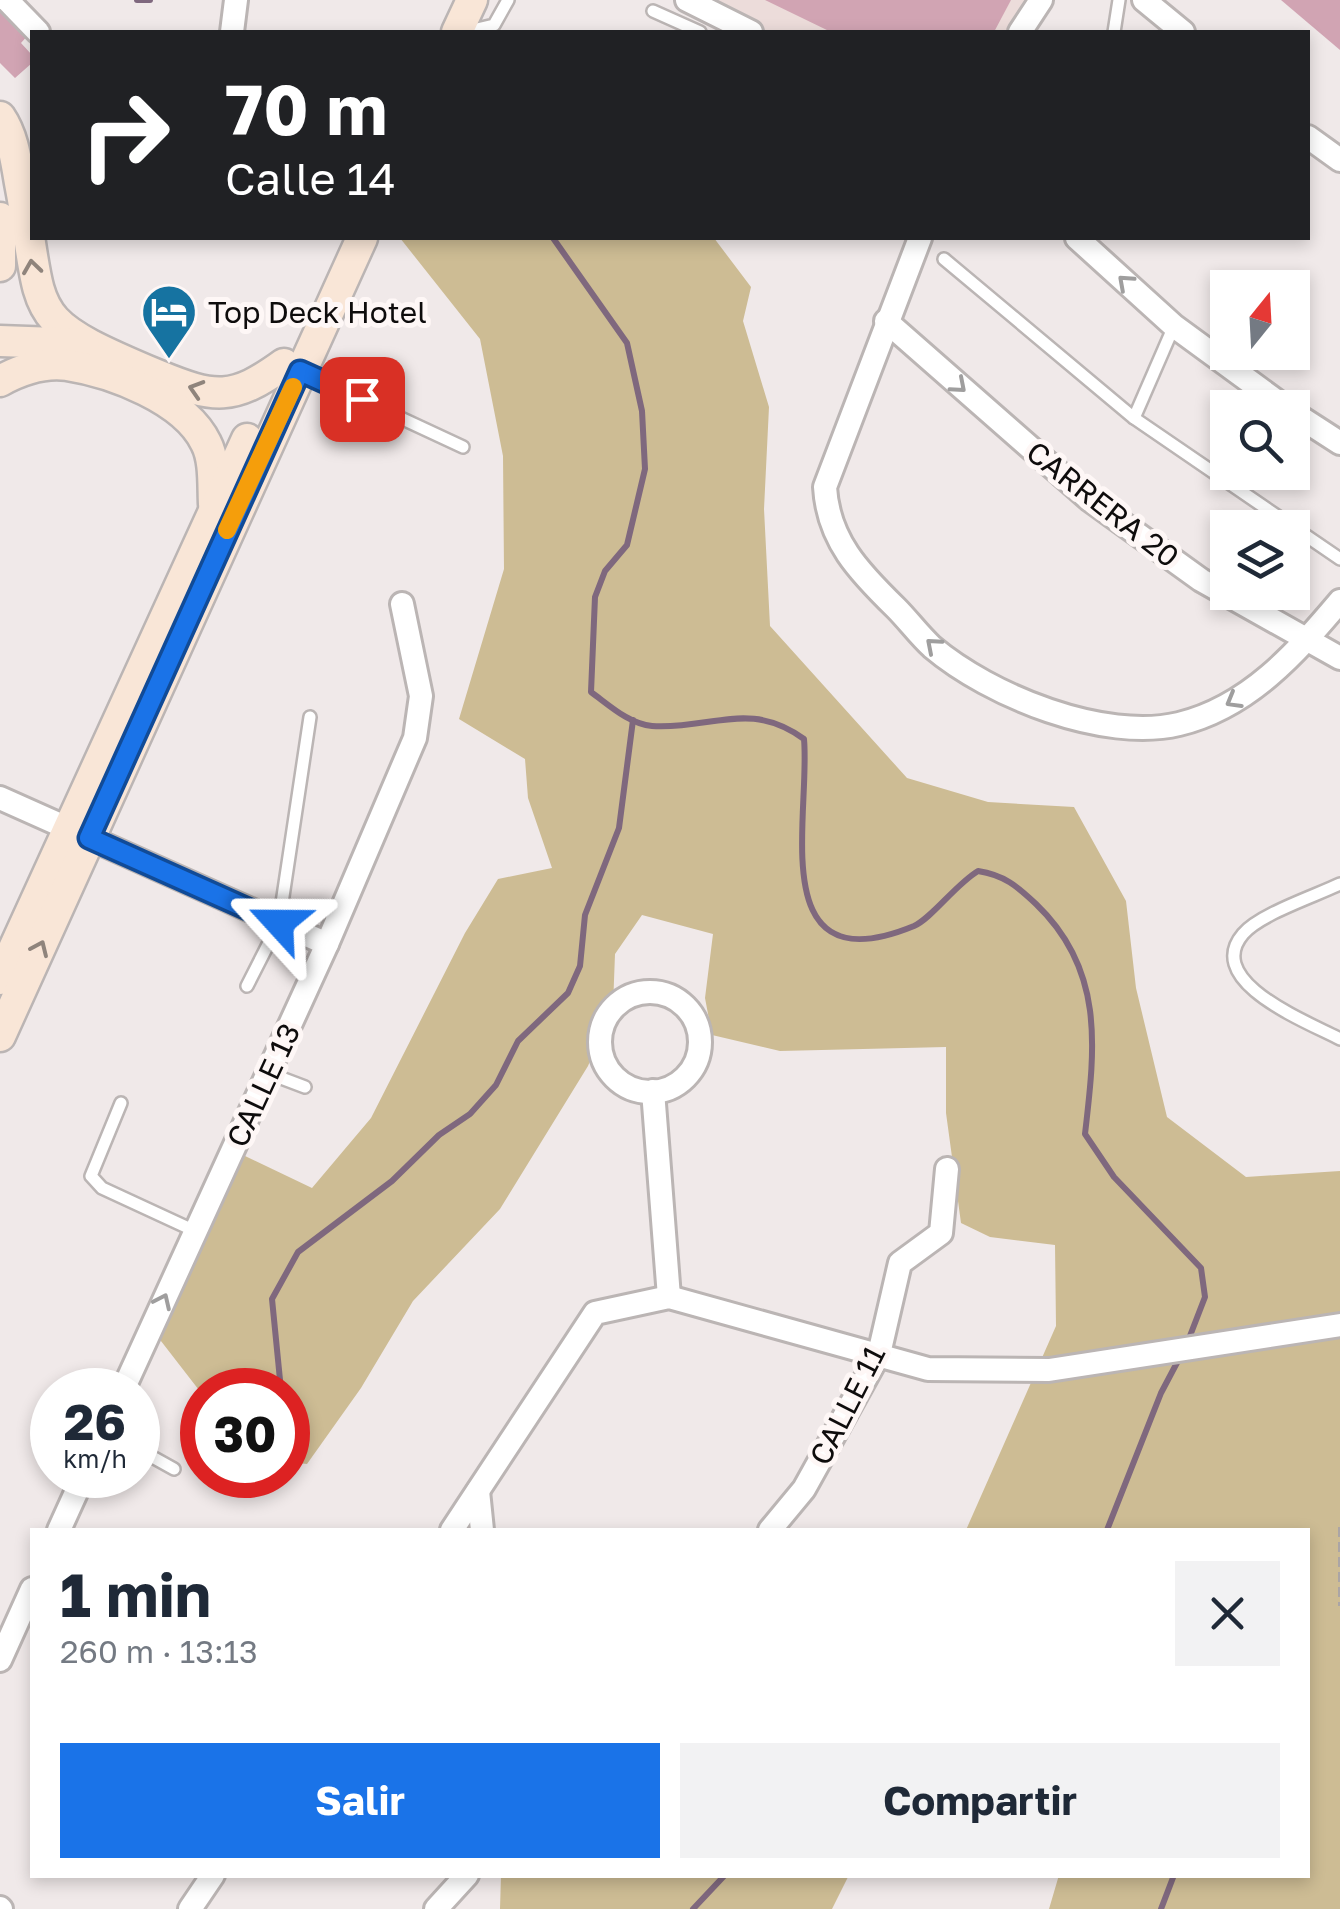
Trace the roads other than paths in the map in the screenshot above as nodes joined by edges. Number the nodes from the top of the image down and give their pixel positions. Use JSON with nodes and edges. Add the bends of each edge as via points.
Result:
{"nodes":[{"id":1,"x":7,"y":0,"type":"edge"},
{"id":2,"x":236,"y":0,"type":"edge"},
{"id":3,"x":453,"y":0,"type":"edge"},
{"id":4,"x":472,"y":0,"type":"edge"},
{"id":5,"x":508,"y":0,"type":"edge"},
{"id":6,"x":687,"y":0,"type":"edge"},
{"id":7,"x":1041,"y":0,"type":"edge"},
{"id":8,"x":1119,"y":0,"type":"edge"},
{"id":9,"x":1144,"y":0,"type":"edge"},
{"id":10,"x":653,"y":11,"type":"dead end"},
{"id":11,"x":738,"y":29,"type":"edge"},
{"id":12,"x":36,"y":30,"type":"edge"},
{"id":13,"x":232,"y":30,"type":"edge"},
{"id":14,"x":439,"y":30,"type":"edge"},
{"id":15,"x":462,"y":30,"type":"edge"},
{"id":16,"x":470,"y":30,"type":"edge"},
{"id":17,"x":696,"y":30,"type":"edge"},
{"id":18,"x":1021,"y":30,"type":"edge"},
{"id":19,"x":1114,"y":30,"type":"edge"},
{"id":20,"x":1181,"y":30,"type":"edge"},
{"id":21,"x":0,"y":117,"type":"edge"},
{"id":22,"x":1310,"y":139,"type":"edge"},
{"id":23,"x":1340,"y":160,"type":"edge"},
{"id":24,"x":0,"y":218,"type":"edge"},
{"id":25,"x":341,"y":240,"type":"edge"},
{"id":26,"x":361,"y":240,"type":"edge"},
{"id":27,"x":919,"y":240,"type":"edge"},
{"id":28,"x":1079,"y":240,"type":"edge"},
{"id":29,"x":944,"y":258,"type":"dead end"},
{"id":30,"x":0,"y":266,"type":"edge"},
{"id":31,"x":886,"y":321,"type":"junction"},
{"id":32,"x":1174,"y":326,"type":"junction"},
{"id":33,"x":0,"y":341,"type":"edge"},
{"id":34,"x":84,"y":344,"type":"junction"},
{"id":35,"x":292,"y":368,"type":"junction"},
{"id":36,"x":0,"y":381,"type":"edge"},
{"id":37,"x":1261,"y":390,"type":"edge"},
{"id":38,"x":1134,"y":418,"type":"junction"},
{"id":39,"x":1310,"y":424,"type":"edge"},
{"id":40,"x":257,"y":440,"type":"junction"},
{"id":41,"x":206,"y":443,"type":"junction"},
{"id":42,"x":1340,"y":443,"type":"edge"},
{"id":43,"x":463,"y":446,"type":"dead end"},
{"id":44,"x":214,"y":504,"type":"junction"},
{"id":45,"x":1340,"y":559,"type":"edge"},
{"id":46,"x":1340,"y":601,"type":"edge"},
{"id":47,"x":402,"y":604,"type":"dead end"},
{"id":48,"x":1307,"y":639,"type":"junction"},
{"id":49,"x":1340,"y":658,"type":"edge"},
{"id":50,"x":310,"y":717,"type":"dead end"},
{"id":51,"x":0,"y":798,"type":"edge"},
{"id":52,"x":79,"y":834,"type":"junction"},
{"id":53,"x":1340,"y":884,"type":"edge"},
{"id":54,"x":279,"y":923,"type":"junction"},
{"id":55,"x":327,"y":944,"type":"junction"},
{"id":56,"x":0,"y":979,"type":"edge"},
{"id":57,"x":246,"y":986,"type":"dead end"},
{"id":58,"x":0,"y":1036,"type":"edge"},
{"id":59,"x":1340,"y":1039,"type":"edge"},
{"id":60,"x":268,"y":1073,"type":"junction"},
{"id":61,"x":305,"y":1087,"type":"dead end"},
{"id":62,"x":653,"y":1092,"type":"junction"},
{"id":63,"x":122,"y":1104,"type":"dead end"},
{"id":64,"x":947,"y":1169,"type":"dead end"},
{"id":65,"x":195,"y":1232,"type":"junction"},
{"id":66,"x":669,"y":1297,"type":"junction"},
{"id":67,"x":1340,"y":1325,"type":"edge"},
{"id":68,"x":879,"y":1354,"type":"junction"},
{"id":69,"x":132,"y":1368,"type":"edge"},
{"id":70,"x":160,"y":1462,"type":"edge"},
{"id":71,"x":174,"y":1469,"type":"dead end"},
{"id":72,"x":478,"y":1491,"type":"junction"},
{"id":73,"x":74,"y":1498,"type":"edge"},
{"id":74,"x":60,"y":1528,"type":"edge"},
{"id":75,"x":453,"y":1528,"type":"edge"},
{"id":76,"x":482,"y":1528,"type":"edge"},
{"id":77,"x":772,"y":1528,"type":"edge"},
{"id":78,"x":30,"y":1592,"type":"edge"},
{"id":79,"x":0,"y":1660,"type":"edge"},
{"id":80,"x":211,"y":1878,"type":"edge"},
{"id":81,"x":463,"y":1878,"type":"edge"},
{"id":82,"x":190,"y":1909,"type":"edge"},
{"id":83,"x":436,"y":1909,"type":"edge"}],
"edges":[{"from":1,"to":12,"type":"street"},
{"from":2,"to":13,"type":"street"},
{"from":3,"to":14,"type":"main road"},
{"from":4,"to":15,"type":"main road"},
{"from":5,"to":16,"type":"lane","via":[[494,25]]},
{"from":6,"to":11,"type":"street"},
{"from":7,"to":18,"type":"street"},
{"from":8,"to":19,"type":"lane"},
{"from":9,"to":20,"type":"street"},
{"from":10,"to":17,"type":"lane"},
{"from":34,"to":21,"type":"main road","one_way":true,"via":[[46,312],[35,288],[14,148]]},
{"from":22,"to":23,"type":"street"},
{"from":24,"to":30,"type":"main road"},
{"from":25,"to":35,"type":"main road"},
{"from":26,"to":35,"type":"main road"},
{"from":27,"to":31,"type":"street"},
{"from":32,"to":28,"type":"street","one_way":true},
{"from":29,"to":38,"type":"lane"},
{"from":31,"to":48,"type":"street","name":"CARRERA 20","one_way":true,"via":[[1090,500],[1201,580]]},
{"from":48,"to":31,"type":"street","one_way":true,"via":[[1264,682],[1220,709],[1141,730],[1070,717],[984,682],[932,646],[836,539],[827,514],[825,487]]},
{"from":32,"to":37,"type":"street"},
{"from":32,"to":38,"type":"lane"},
{"from":33,"to":34,"type":"main road"},
{"from":35,"to":34,"type":"main road","one_way":true,"via":[[250,389],[213,394]]},
{"from":35,"to":40,"type":"main road"},
{"from":35,"to":43,"type":"lane"},
{"from":36,"to":41,"type":"main road","via":[[54,365],[119,380],[164,402]]},
{"from":38,"to":45,"type":"lane"},
{"from":39,"to":42,"type":"street"},
{"from":40,"to":41,"type":"main road"},
{"from":40,"to":44,"type":"main road"},
{"from":40,"to":52,"type":"main road"},
{"from":41,"to":44,"type":"main road"},
{"from":44,"to":52,"type":"main road"},
{"from":46,"to":48,"type":"street"},
{"from":47,"to":55,"type":"street","name":"CALLE 13","via":[[421,696],[415,738]]},
{"from":48,"to":49,"type":"street","name":"CARRERA 20"},
{"from":50,"to":54,"type":"lane"},
{"from":51,"to":52,"type":"street"},
{"from":52,"to":54,"type":"street"},
{"from":52,"to":56,"type":"main road"},
{"from":58,"to":52,"type":"main road","one_way":true},
{"from":53,"to":59,"type":"lane","via":[[1242,934],[1235,951],[1236,968],[1253,992]]},
{"from":54,"to":55,"type":"street"},
{"from":54,"to":57,"type":"lane"},
{"from":55,"to":60,"type":"street","name":"CALLE 13"},
{"from":60,"to":61,"type":"lane"},
{"from":60,"to":65,"type":"street","name":"CALLE 13"},
{"from":62,"to":62,"type":"street","via":[[684,1079],[700,1050],[700,1033],[683,1004],[652,992],[621,1000],[600,1042],[610,1072],[636,1090]]},
{"from":62,"to":66,"type":"street"},
{"from":63,"to":65,"type":"lane","via":[[91,1176],[102,1188]]},
{"from":64,"to":68,"type":"street","name":"CALLE 11","via":[[941,1232],[900,1263]]},
{"from":69,"to":65,"type":"street","name":"CALLE 13","one_way":true},
{"from":66,"to":68,"type":"street"},
{"from":66,"to":72,"type":"street","via":[[595,1313]]},
{"from":67,"to":68,"type":"street","via":[[1049,1370],[928,1369]]},
{"from":68,"to":77,"type":"street","name":"CALLE 11","via":[[804,1490]]},
{"from":70,"to":71,"type":"lane"},
{"from":72,"to":75,"type":"street"},
{"from":72,"to":76,"type":"street"},
{"from":73,"to":74,"type":"street"},
{"from":78,"to":79,"type":"street"},
{"from":80,"to":82,"type":"street"},
{"from":81,"to":83,"type":"street"}]}
